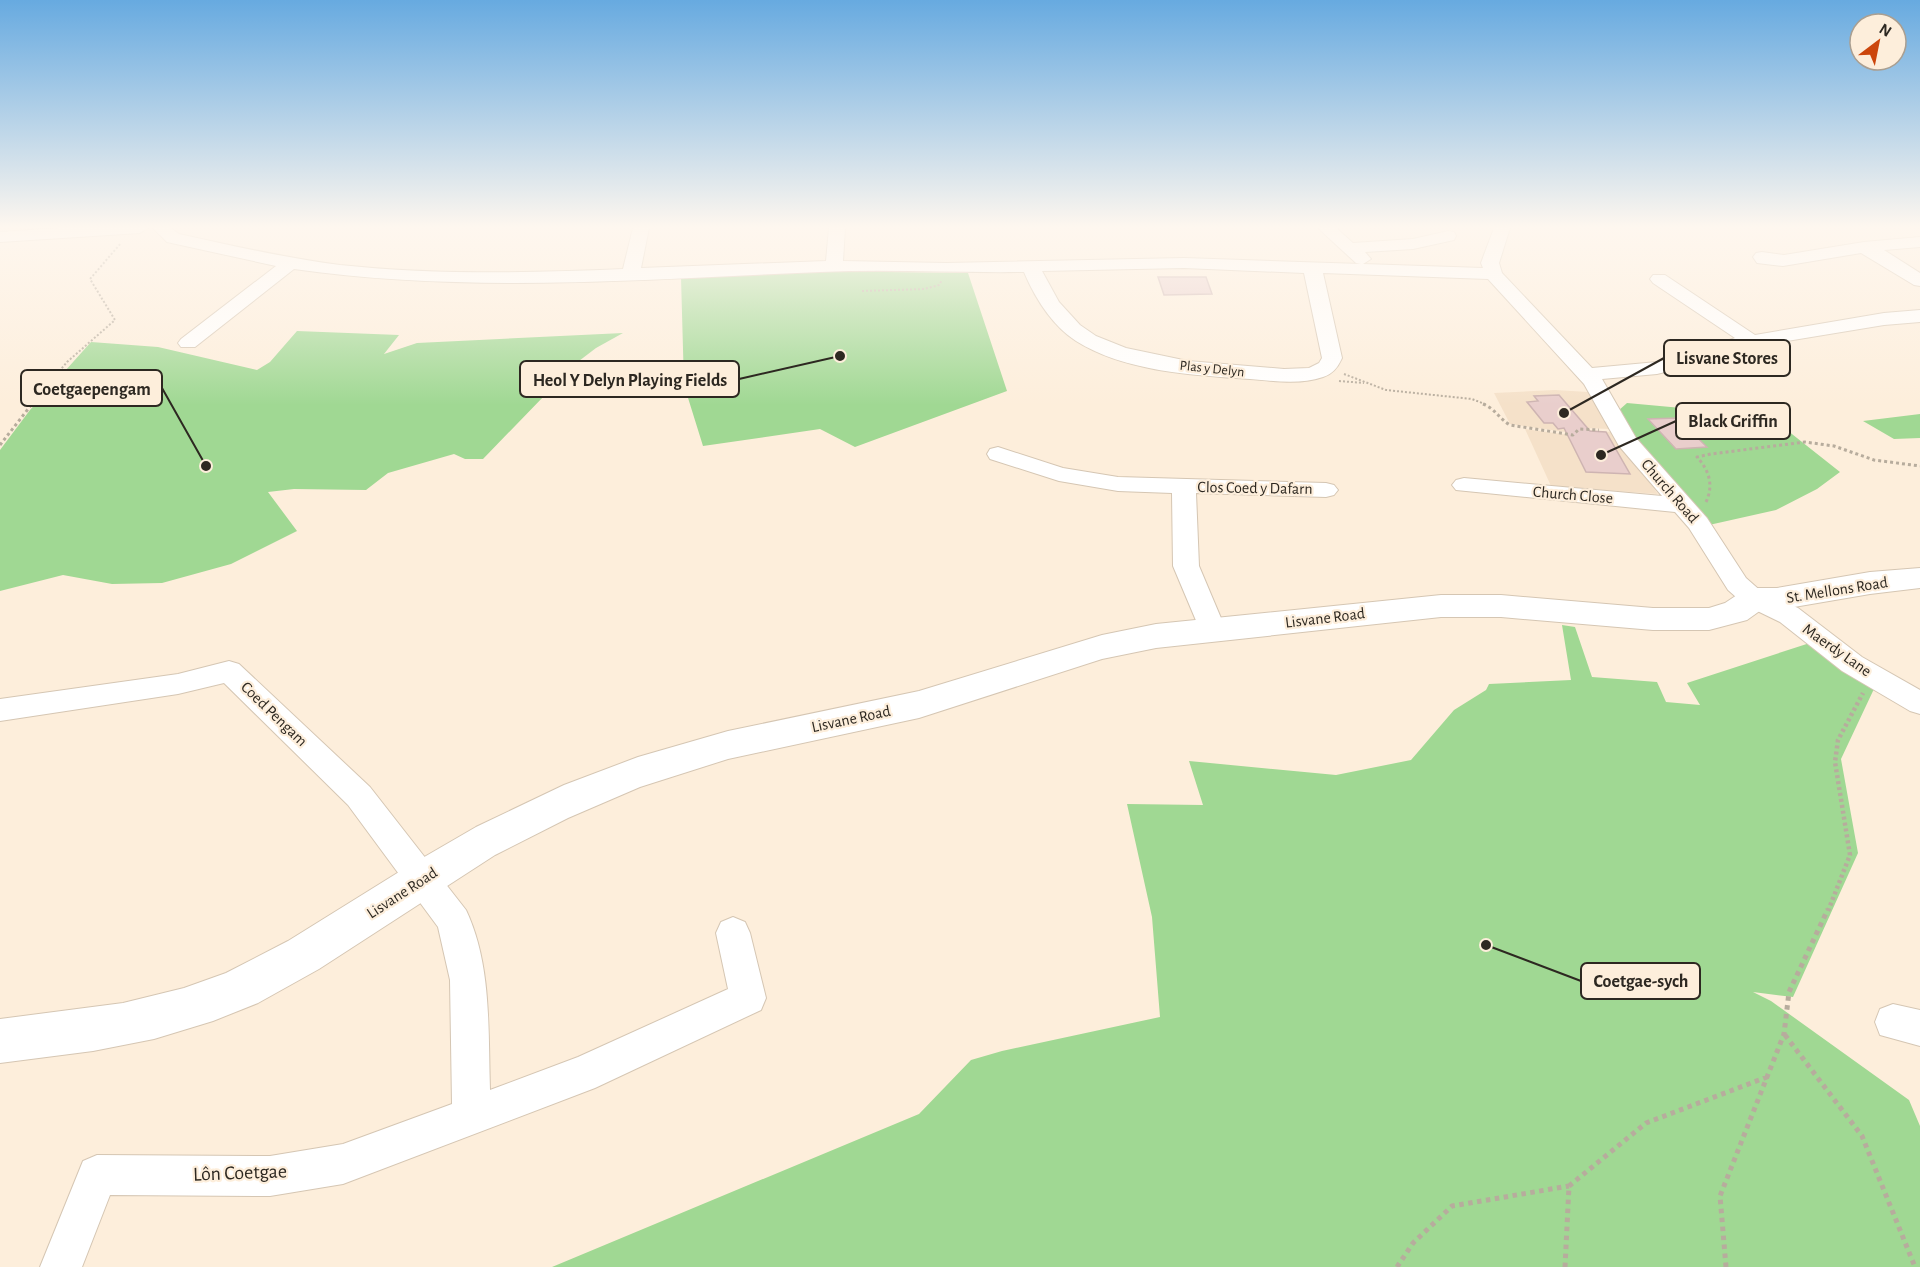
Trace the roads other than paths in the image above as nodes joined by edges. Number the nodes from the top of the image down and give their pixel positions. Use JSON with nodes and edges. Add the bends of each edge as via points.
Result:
{"nodes":[{"id":1,"x":259,"y":287,"type":"edge"},
{"id":2,"x":1041,"y":287,"type":"edge"},
{"id":3,"x":1317,"y":287,"type":"edge"},
{"id":4,"x":1505,"y":287,"type":"edge"},
{"id":5,"x":1671,"y":287,"type":"edge"},
{"id":6,"x":1920,"y":316,"type":"edge"},
{"id":7,"x":1690,"y":318,"type":"dead end"},
{"id":8,"x":1752,"y":340,"type":"junction"},
{"id":9,"x":188,"y":343,"type":"dead end"},
{"id":10,"x":1588,"y":374,"type":"junction"},
{"id":11,"x":998,"y":454,"type":"dead end"},
{"id":12,"x":1464,"y":485,"type":"dead end"},
{"id":13,"x":1184,"y":487,"type":"junction"},
{"id":14,"x":1326,"y":490,"type":"dead end"},
{"id":15,"x":1682,"y":505,"type":"junction"},
{"id":16,"x":1920,"y":578,"type":"edge"},
{"id":17,"x":1754,"y":599,"type":"junction"},
{"id":18,"x":1213,"y":630,"type":"junction"},
{"id":19,"x":1920,"y":703,"type":"edge"},
{"id":20,"x":0,"y":710,"type":"edge"},
{"id":21,"x":422,"y":879,"type":"junction"},
{"id":22,"x":733,"y":933,"type":"dead end"},
{"id":23,"x":0,"y":1041,"type":"edge"},
{"id":24,"x":472,"y":1117,"type":"junction"},
{"id":25,"x":60,"y":1267,"type":"edge"}],
"edges":[{"from":1,"to":9,"type":"street"},
{"from":2,"to":3,"type":"street","name":"Plas y Delyn","via":[[1072,328],[1116,351],[1164,364],[1296,375],[1327,367],[1332,353]]},
{"from":4,"to":10,"type":"street","name":"Church Road"},
{"from":5,"to":8,"type":"street"},
{"from":6,"to":8,"type":"street"},
{"from":7,"to":8,"type":"street"},
{"from":8,"to":10,"type":"street","via":[[1657,368]]},
{"from":10,"to":15,"type":"street","name":"Church Road","via":[[1634,450]]},
{"from":11,"to":13,"type":"street","name":"Clos Coed y Dafarn","via":[[1084,480]]},
{"from":12,"to":15,"type":"street","name":"Church Close"},
{"from":13,"to":14,"type":"street","name":"Clos Coed y Dafarn"},
{"from":13,"to":18,"type":"street","name":"Clos Coed y Dafarn","via":[[1186,566]]},
{"from":15,"to":17,"type":"street","name":"Church Road","via":[[1708,537],[1737,584]]},
{"from":16,"to":17,"type":"main road","name":"St. Mellons Road"},
{"from":17,"to":18,"type":"main road","name":"Lisvane Road","via":[[1737,612],[1709,619],[1653,619],[1459,605]]},
{"from":17,"to":19,"type":"street","name":"Maerdy Lane","via":[[1789,615],[1826,646]]},
{"from":18,"to":21,"type":"main road","name":"Lisvane Road","via":[[1118,642],[942,698],[701,752],[622,778],[558,805],[482,842]]},
{"from":20,"to":21,"type":"street","name":"Coed Pengam","via":[[178,684],[229,671],[359,796]]},
{"from":21,"to":23,"type":"main road","name":"Lisvane Road","via":[[280,969],[228,993],[147,1020]]},
{"from":21,"to":24,"type":"street","via":[[454,921],[468,980]]},
{"from":22,"to":24,"type":"street","name":"Lôn Coetgae","via":[[748,998],[582,1075]]},
{"from":24,"to":25,"type":"street","name":"Lôn Coetgae","via":[[343,1164],[270,1176],[97,1175]]}]}
